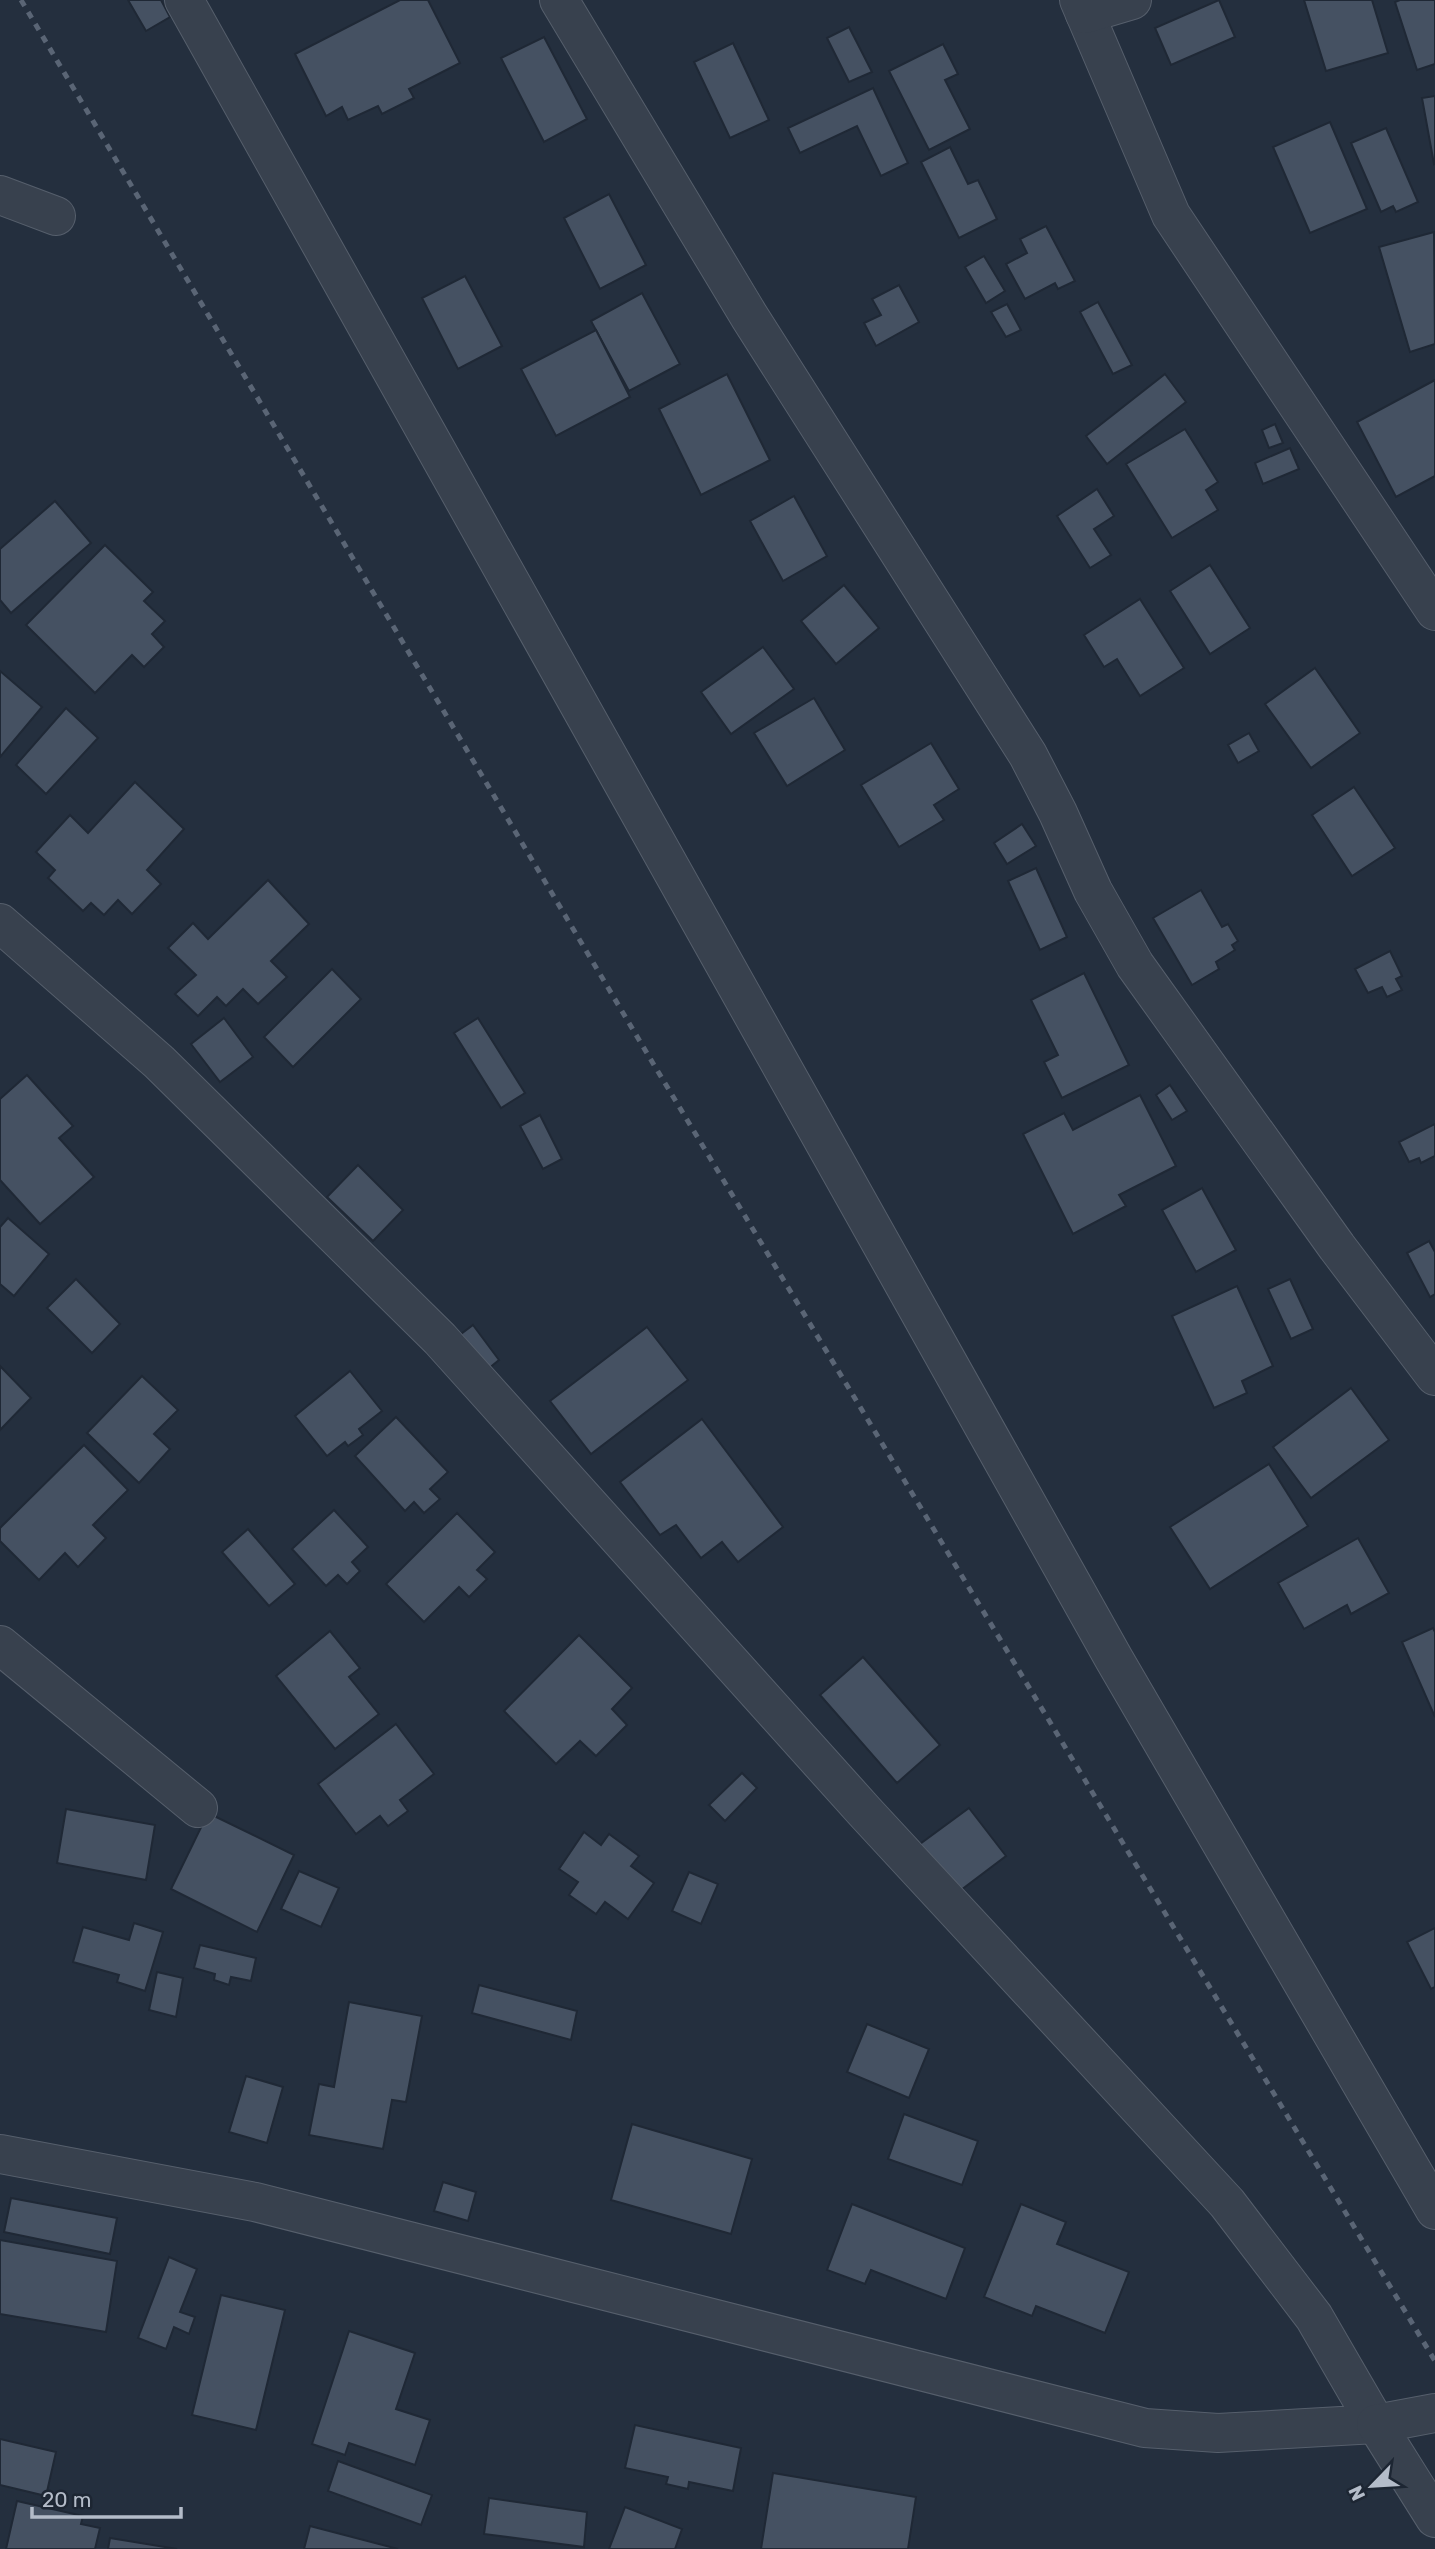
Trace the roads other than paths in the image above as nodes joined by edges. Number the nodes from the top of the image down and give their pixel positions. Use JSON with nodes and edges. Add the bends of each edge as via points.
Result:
{"nodes":[{"id":1,"x":184,"y":0,"type":"edge"},
{"id":2,"x":559,"y":0,"type":"edge"},
{"id":3,"x":1132,"y":0,"type":"edge"},
{"id":4,"x":1082,"y":7,"type":"edge"},
{"id":5,"x":0,"y":195,"type":"edge"},
{"id":6,"x":56,"y":216,"type":"dead end"},
{"id":7,"x":1435,"y":611,"type":"edge"},
{"id":8,"x":0,"y":923,"type":"edge"},
{"id":9,"x":1435,"y":1376,"type":"edge"},
{"id":10,"x":0,"y":1646,"type":"edge"},
{"id":11,"x":198,"y":1808,"type":"dead end"},
{"id":12,"x":0,"y":2154,"type":"edge"},
{"id":13,"x":1435,"y":2210,"type":"edge"},
{"id":14,"x":1435,"y":2413,"type":"edge"},
{"id":15,"x":1376,"y":2424,"type":"junction"},
{"id":16,"x":1435,"y":2518,"type":"edge"}],
"edges":[{"from":1,"to":13,"type":"street","via":[[1114,1659]]},
{"from":2,"to":9,"type":"street","via":[[749,316],[1028,755],[1093,891],[1135,965]]},
{"from":3,"to":4,"type":"street"},
{"from":4,"to":7,"type":"street","via":[[1171,215]]},
{"from":5,"to":6,"type":"street"},
{"from":8,"to":15,"type":"street","via":[[159,1062],[440,1339],[856,1802],[1227,2203],[1314,2317]]},
{"from":10,"to":11,"type":"street"},
{"from":12,"to":15,"type":"street","via":[[255,2202],[1145,2428],[1218,2433]]},
{"from":14,"to":15,"type":"street"},
{"from":15,"to":16,"type":"street"}]}
